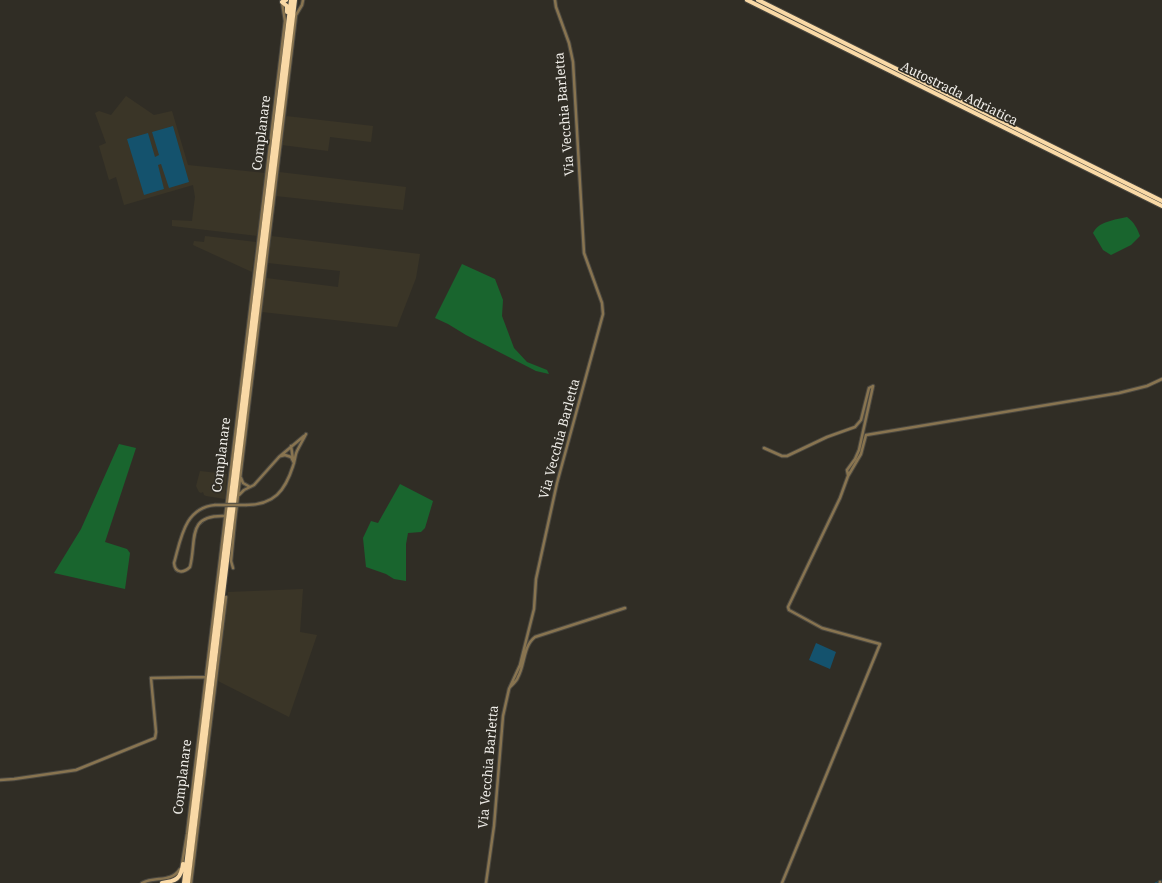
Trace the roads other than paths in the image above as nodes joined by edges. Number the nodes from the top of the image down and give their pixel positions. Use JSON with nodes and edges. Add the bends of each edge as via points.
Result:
{"nodes":[{"id":1,"x":291,"y":0,"type":"edge"},
{"id":2,"x":295,"y":0,"type":"edge"},
{"id":3,"x":301,"y":0,"type":"edge"},
{"id":4,"x":556,"y":0,"type":"edge"},
{"id":5,"x":747,"y":0,"type":"edge"},
{"id":6,"x":758,"y":0,"type":"edge"},
{"id":7,"x":284,"y":1,"type":"edge"},
{"id":8,"x":293,"y":13,"type":"junction"},
{"id":9,"x":288,"y":20,"type":"junction"},
{"id":10,"x":1162,"y":201,"type":"edge"},
{"id":11,"x":1162,"y":206,"type":"edge"},
{"id":12,"x":1162,"y":379,"type":"edge"},
{"id":13,"x":291,"y":446,"type":"junction"},
{"id":14,"x":764,"y":448,"type":"dead end"},
{"id":15,"x":297,"y":452,"type":"junction"},
{"id":16,"x":279,"y":457,"type":"junction"},
{"id":17,"x":294,"y":463,"type":"junction"},
{"id":18,"x":240,"y":476,"type":"junction"},
{"id":19,"x":848,"y":476,"type":"junction"},
{"id":20,"x":239,"y":487,"type":"junction"},
{"id":21,"x":250,"y":487,"type":"junction"},
{"id":22,"x":238,"y":499,"type":"junction"},
{"id":23,"x":224,"y":516,"type":"junction"},
{"id":24,"x":233,"y":568,"type":"dead end"},
{"id":25,"x":226,"y":597,"type":"dead end"},
{"id":26,"x":625,"y":608,"type":"dead end"},
{"id":27,"x":205,"y":677,"type":"junction"},
{"id":28,"x":509,"y":689,"type":"junction"},
{"id":29,"x":0,"y":780,"type":"edge"},
{"id":30,"x":188,"y":845,"type":"junction"},
{"id":31,"x":142,"y":883,"type":"edge"},
{"id":32,"x":162,"y":883,"type":"edge"},
{"id":33,"x":184,"y":883,"type":"edge"},
{"id":34,"x":188,"y":883,"type":"edge"},
{"id":35,"x":191,"y":883,"type":"edge"},
{"id":36,"x":486,"y":883,"type":"edge"},
{"id":37,"x":782,"y":883,"type":"edge"}],
"edges":[{"from":1,"to":9,"type":"highway"},
{"from":2,"to":8,"type":"highway"},
{"from":3,"to":8,"type":"highway","via":[[297,2]]},
{"from":3,"to":18,"type":"street","name":"Complanare","via":[[302,4],[296,15]]},
{"from":4,"to":28,"type":"street","name":"Via Vecchia Barletta","via":[[573,62],[584,253],[602,303],[603,314],[557,483],[536,580],[534,609],[520,665]]},
{"from":5,"to":11,"type":"highway","name":"Autostrada Adriatica"},
{"from":6,"to":10,"type":"highway","name":"Autostrada Adriatica"},
{"from":7,"to":9,"type":"highway","via":[[288,8]]},
{"from":7,"to":23,"type":"street","name":"Complanare","via":[[282,9],[285,21]]},
{"from":8,"to":34,"type":"highway"},
{"from":9,"to":30,"type":"highway"},
{"from":12,"to":19,"type":"street","via":[[1123,392],[867,434],[861,454]]},
{"from":13,"to":15,"type":"street"},
{"from":13,"to":15,"type":"street","via":[[306,434]]},
{"from":13,"to":16,"type":"street"},
{"from":13,"to":17,"type":"street"},
{"from":14,"to":19,"type":"street","via":[[787,456],[827,437],[856,427],[861,420],[869,388],[872,386],[858,454],[847,470]]},
{"from":15,"to":17,"type":"street"},
{"from":16,"to":17,"type":"street","via":[[285,455]]},
{"from":16,"to":21,"type":"street"},
{"from":17,"to":23,"type":"street","bridge":true,"via":[[284,487],[271,500],[246,505],[215,505],[193,513],[184,529],[174,564],[177,570],[182,572],[190,567],[199,523],[210,517]]},
{"from":18,"to":20,"type":"street","name":"Complanare"},
{"from":18,"to":21,"type":"street","via":[[243,483]]},
{"from":19,"to":37,"type":"street","via":[[788,609],[822,628],[880,644]]},
{"from":20,"to":21,"type":"street"},
{"from":20,"to":22,"type":"street","name":"Complanare"},
{"from":21,"to":22,"type":"street","via":[[241,492]]},
{"from":22,"to":24,"type":"street","name":"Complanare","via":[[231,560]]},
{"from":23,"to":27,"type":"street","name":"Complanare"},
{"from":25,"to":35,"type":"street","name":"Complanare"},
{"from":26,"to":28,"type":"street","via":[[535,637],[527,648],[518,678]]},
{"from":27,"to":29,"type":"street","via":[[151,678],[155,738],[76,770]]},
{"from":27,"to":31,"type":"street","name":"Complanare","via":[[182,866],[169,879]]},
{"from":28,"to":36,"type":"street","name":"Via Vecchia Barletta","via":[[503,716],[494,826]]},
{"from":30,"to":32,"type":"highway","via":[[180,875],[175,880]]},
{"from":30,"to":33,"type":"highway"}]}
